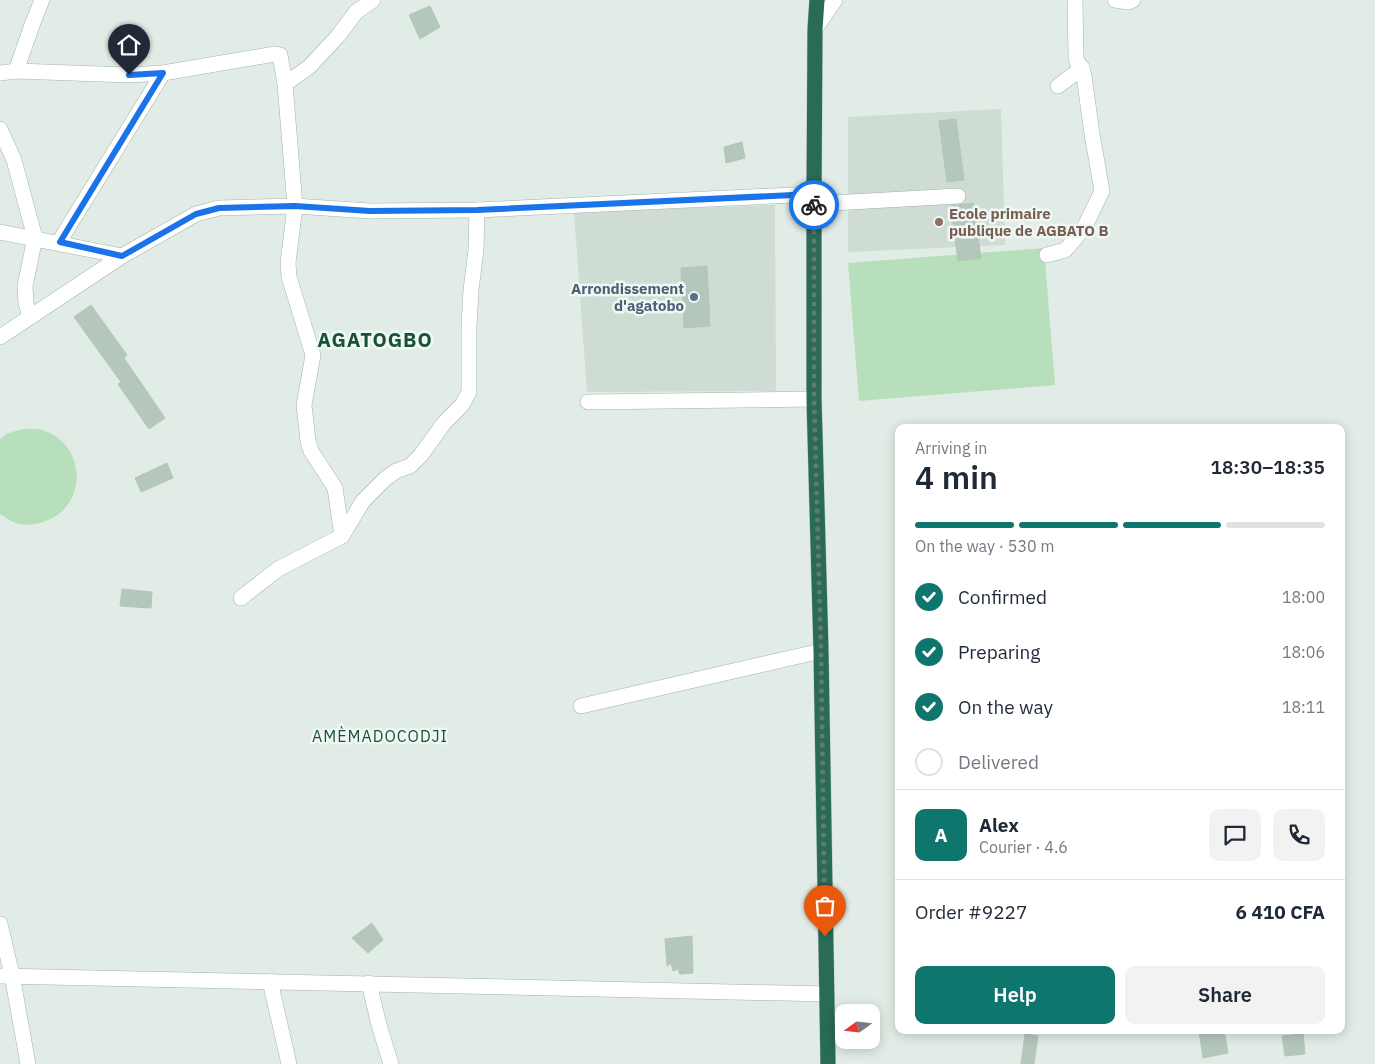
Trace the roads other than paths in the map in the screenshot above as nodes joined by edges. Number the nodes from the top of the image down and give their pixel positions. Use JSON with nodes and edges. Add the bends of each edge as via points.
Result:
{"nodes":[{"id":1,"x":42,"y":0,"type":"edge"},
{"id":2,"x":373,"y":0,"type":"edge"},
{"id":3,"x":817,"y":0,"type":"edge"},
{"id":4,"x":835,"y":0,"type":"edge"},
{"id":5,"x":1075,"y":0,"type":"edge"},
{"id":6,"x":1115,"y":0,"type":"edge"},
{"id":7,"x":1133,"y":0,"type":"edge"},
{"id":8,"x":815,"y":29,"type":"junction"},
{"id":9,"x":1082,"y":68,"type":"junction"},
{"id":10,"x":16,"y":71,"type":"junction"},
{"id":11,"x":0,"y":73,"type":"edge"},
{"id":12,"x":163,"y":73,"type":"junction"},
{"id":13,"x":286,"y":84,"type":"junction"},
{"id":14,"x":1058,"y":86,"type":"dead end"},
{"id":15,"x":0,"y":129,"type":"edge"},
{"id":16,"x":958,"y":196,"type":"dead end"},
{"id":17,"x":814,"y":199,"type":"junction"},
{"id":18,"x":295,"y":206,"type":"junction"},
{"id":19,"x":477,"y":210,"type":"junction"},
{"id":20,"x":0,"y":232,"type":"edge"},
{"id":21,"x":35,"y":238,"type":"junction"},
{"id":22,"x":60,"y":242,"type":"junction"},
{"id":23,"x":1047,"y":255,"type":"dead end"},
{"id":24,"x":122,"y":256,"type":"junction"},
{"id":25,"x":30,"y":316,"type":"junction"},
{"id":26,"x":0,"y":337,"type":"edge"},
{"id":27,"x":814,"y":399,"type":"junction"},
{"id":28,"x":588,"y":402,"type":"dead end"},
{"id":29,"x":342,"y":536,"type":"junction"},
{"id":30,"x":241,"y":598,"type":"dead end"},
{"id":31,"x":821,"y":650,"type":"junction"},
{"id":32,"x":581,"y":706,"type":"dead end"},
{"id":33,"x":0,"y":924,"type":"edge"},
{"id":34,"x":6,"y":975,"type":"edge"},
{"id":35,"x":270,"y":981,"type":"junction"},
{"id":36,"x":369,"y":983,"type":"junction"},
{"id":37,"x":826,"y":994,"type":"junction"},
{"id":38,"x":28,"y":1064,"type":"edge"},
{"id":39,"x":289,"y":1064,"type":"edge"},
{"id":40,"x":391,"y":1064,"type":"edge"},
{"id":41,"x":828,"y":1064,"type":"edge"}],
"edges":[{"from":1,"to":10,"type":"street"},
{"from":2,"to":13,"type":"street","via":[[356,12],[309,67]]},
{"from":3,"to":8,"type":"highway"},
{"from":4,"to":8,"type":"street"},
{"from":5,"to":9,"type":"street","via":[[1076,57]]},
{"from":6,"to":7,"type":"street"},
{"from":8,"to":17,"type":"highway"},
{"from":9,"to":14,"type":"street"},
{"from":9,"to":23,"type":"street","via":[[1102,191],[1085,226],[1069,246]]},
{"from":10,"to":11,"type":"street"},
{"from":10,"to":12,"type":"street"},
{"from":12,"to":13,"type":"street","via":[[278,54]]},
{"from":12,"to":22,"type":"street"},
{"from":13,"to":18,"type":"street"},
{"from":15,"to":21,"type":"street","via":[[14,160]]},
{"from":16,"to":17,"type":"street"},
{"from":17,"to":19,"type":"street"},
{"from":17,"to":27,"type":"highway"},
{"from":18,"to":19,"type":"street","via":[[370,211]]},
{"from":18,"to":24,"type":"street","via":[[219,208],[204,212]]},
{"from":18,"to":29,"type":"street","via":[[288,264],[313,355],[304,404],[308,442],[335,488]]},
{"from":19,"to":29,"type":"street","via":[[469,327],[469,392],[421,455],[410,466],[385,479],[363,501]]},
{"from":20,"to":21,"type":"street"},
{"from":21,"to":22,"type":"street"},
{"from":21,"to":25,"type":"street","via":[[25,286]]},
{"from":22,"to":24,"type":"street"},
{"from":24,"to":25,"type":"street"},
{"from":25,"to":26,"type":"street"},
{"from":27,"to":28,"type":"street"},
{"from":27,"to":31,"type":"highway"},
{"from":29,"to":30,"type":"street","via":[[278,569]]},
{"from":31,"to":32,"type":"street"},
{"from":31,"to":37,"type":"highway"},
{"from":33,"to":34,"type":"street"},
{"from":34,"to":35,"type":"street"},
{"from":34,"to":38,"type":"street"},
{"from":35,"to":36,"type":"street"},
{"from":35,"to":39,"type":"street"},
{"from":36,"to":37,"type":"street"},
{"from":36,"to":40,"type":"street"},
{"from":37,"to":41,"type":"highway"}]}
